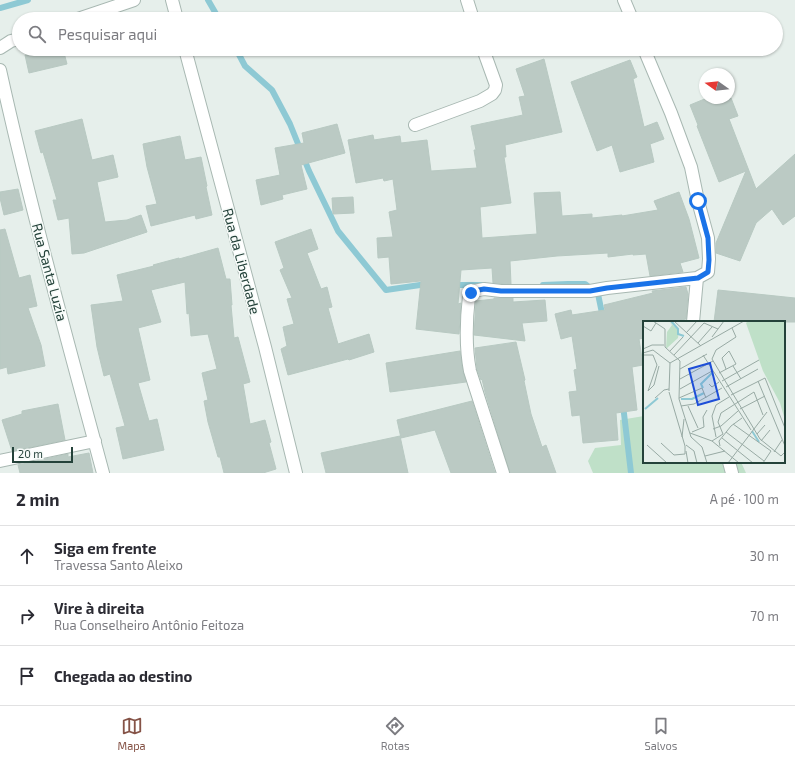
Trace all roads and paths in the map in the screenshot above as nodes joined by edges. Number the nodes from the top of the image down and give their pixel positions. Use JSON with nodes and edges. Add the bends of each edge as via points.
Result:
{"nodes":[{"id":1,"x":134,"y":0,"type":"edge"},
{"id":2,"x":172,"y":0,"type":"edge"},
{"id":3,"x":467,"y":0,"type":"edge"},
{"id":4,"x":624,"y":0,"type":"edge"},
{"id":5,"x":99,"y":12,"type":"edge"},
{"id":6,"x":175,"y":12,"type":"edge"},
{"id":7,"x":471,"y":12,"type":"edge"},
{"id":8,"x":629,"y":12,"type":"edge"},
{"id":9,"x":12,"y":41,"type":"edge"},
{"id":10,"x":0,"y":48,"type":"edge"},
{"id":11,"x":187,"y":56,"type":"edge"},
{"id":12,"x":486,"y":56,"type":"edge"},
{"id":13,"x":647,"y":56,"type":"edge"},
{"id":14,"x":0,"y":70,"type":"edge"},
{"id":15,"x":415,"y":125,"type":"dead end"},
{"id":16,"x":698,"y":278,"type":"junction"},
{"id":17,"x":693,"y":321,"type":"edge"},
{"id":18,"x":95,"y":441,"type":"junction"},
{"id":19,"x":0,"y":461,"type":"edge"},
{"id":20,"x":729,"y":463,"type":"edge"},
{"id":21,"x":103,"y":473,"type":"edge"},
{"id":22,"x":296,"y":473,"type":"edge"},
{"id":23,"x":503,"y":473,"type":"edge"},
{"id":24,"x":732,"y":473,"type":"edge"}],
"edges":[{"from":1,"to":5,"type":"street"},
{"from":2,"to":6,"type":"street"},
{"from":3,"to":7,"type":"street"},
{"from":4,"to":8,"type":"street"},
{"from":9,"to":10,"type":"street"},
{"from":11,"to":22,"type":"street","name":"Rua da Liberdade"},
{"from":12,"to":15,"type":"street","via":[[496,85],[492,94],[480,101]]},
{"from":13,"to":16,"type":"street","via":[[691,167],[708,238],[708,272]]},
{"from":14,"to":18,"type":"street","name":"Rua Santa Luzia","via":[[16,144]]},
{"from":16,"to":17,"type":"street"},
{"from":16,"to":23,"type":"street","via":[[590,291],[484,289],[471,293],[466,344],[470,371]]},
{"from":18,"to":19,"type":"street"},
{"from":18,"to":21,"type":"street","name":"Rua Santa Luzia"},
{"from":20,"to":24,"type":"street"}]}
